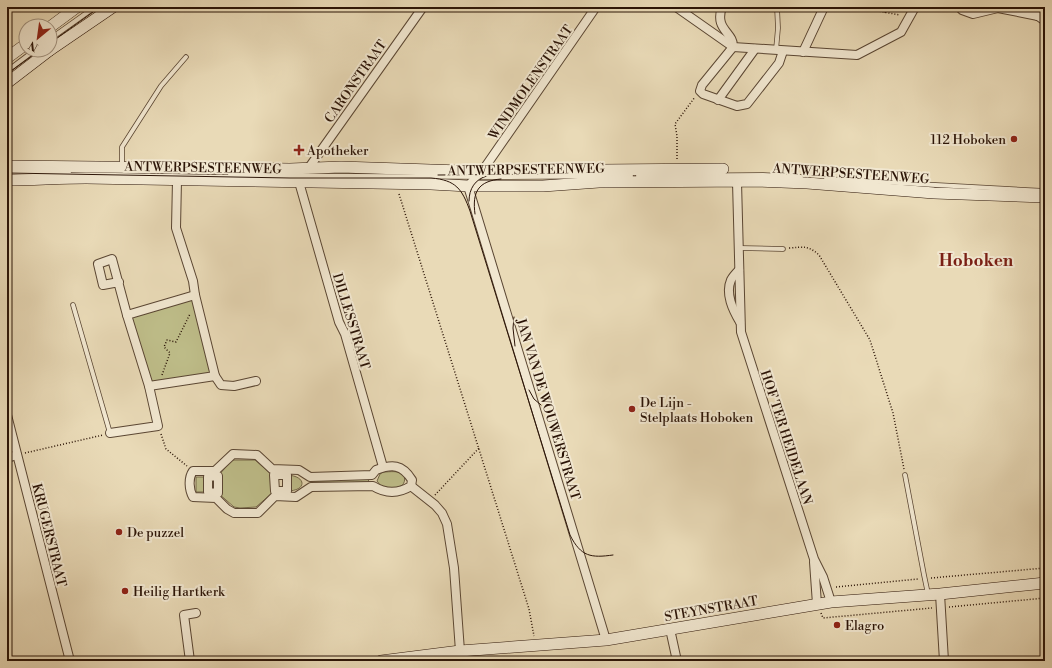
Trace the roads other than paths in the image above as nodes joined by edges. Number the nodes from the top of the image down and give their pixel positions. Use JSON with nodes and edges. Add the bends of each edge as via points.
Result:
{"nodes":[{"id":1,"x":77,"y":7,"type":"edge"},
{"id":2,"x":95,"y":7,"type":"edge"},
{"id":3,"x":113,"y":7,"type":"edge"},
{"id":4,"x":423,"y":7,"type":"edge"},
{"id":5,"x":596,"y":7,"type":"edge"},
{"id":6,"x":676,"y":7,"type":"edge"},
{"id":7,"x":722,"y":7,"type":"edge"},
{"id":8,"x":777,"y":7,"type":"edge"},
{"id":9,"x":824,"y":7,"type":"edge"},
{"id":10,"x":915,"y":7,"type":"edge"},
{"id":11,"x":959,"y":7,"type":"edge"},
{"id":12,"x":1040,"y":7,"type":"edge"},
{"id":13,"x":1042,"y":19,"type":"edge"},
{"id":14,"x":58,"y":21,"type":"edge"},
{"id":15,"x":58,"y":33,"type":"edge"},
{"id":16,"x":58,"y":45,"type":"edge"},
{"id":17,"x":733,"y":47,"type":"junction"},
{"id":18,"x":755,"y":49,"type":"junction"},
{"id":19,"x":18,"y":50,"type":"edge"},
{"id":20,"x":780,"y":51,"type":"junction"},
{"id":21,"x":803,"y":52,"type":"junction"},
{"id":22,"x":186,"y":57,"type":"dead end"},
{"id":23,"x":7,"y":58,"type":"edge"},
{"id":24,"x":24,"y":58,"type":"edge"},
{"id":25,"x":40,"y":58,"type":"edge"},
{"id":26,"x":7,"y":71,"type":"edge"},
{"id":27,"x":7,"y":83,"type":"edge"},
{"id":28,"x":718,"y":100,"type":"junction"},
{"id":29,"x":7,"y":166,"type":"edge"},
{"id":30,"x":122,"y":167,"type":"junction"},
{"id":31,"x":308,"y":169,"type":"junction"},
{"id":32,"x":723,"y":169,"type":"dead end"},
{"id":33,"x":7,"y":172,"type":"edge"},
{"id":34,"x":148,"y":174,"type":"dead end"},
{"id":35,"x":480,"y":174,"type":"junction"},
{"id":36,"x":207,"y":175,"type":"dead end"},
{"id":37,"x":222,"y":175,"type":"dead end"},
{"id":38,"x":174,"y":177,"type":"junction"},
{"id":39,"x":808,"y":178,"type":"dead end"},
{"id":40,"x":823,"y":179,"type":"dead end"},
{"id":41,"x":7,"y":180,"type":"edge"},
{"id":42,"x":299,"y":182,"type":"junction"},
{"id":43,"x":737,"y":182,"type":"junction"},
{"id":44,"x":468,"y":186,"type":"junction"},
{"id":45,"x":1045,"y":191,"type":"edge"},
{"id":46,"x":1045,"y":197,"type":"edge"},
{"id":47,"x":738,"y":248,"type":"junction"},
{"id":48,"x":783,"y":249,"type":"road end"},
{"id":49,"x":119,"y":282,"type":"dead end"},
{"id":50,"x":196,"y":298,"type":"junction"},
{"id":51,"x":73,"y":305,"type":"dead end"},
{"id":52,"x":128,"y":315,"type":"junction"},
{"id":53,"x":215,"y":376,"type":"junction"},
{"id":54,"x":256,"y":381,"type":"dead end"},
{"id":55,"x":149,"y":386,"type":"junction"},
{"id":56,"x":7,"y":415,"type":"edge"},
{"id":57,"x":110,"y":433,"type":"joint"},
{"id":58,"x":17,"y":455,"type":"junction"},
{"id":59,"x":7,"y":458,"type":"edge"},
{"id":60,"x":383,"y":467,"type":"junction"},
{"id":61,"x":372,"y":475,"type":"junction"},
{"id":62,"x":905,"y":475,"type":"road end"},
{"id":63,"x":310,"y":477,"type":"junction"},
{"id":64,"x":373,"y":486,"type":"junction"},
{"id":65,"x":411,"y":486,"type":"junction"},
{"id":66,"x":310,"y":487,"type":"junction"},
{"id":67,"x":814,"y":559,"type":"junction"},
{"id":68,"x":1045,"y":583,"type":"edge"},
{"id":69,"x":934,"y":594,"type":"junction"},
{"id":70,"x":831,"y":602,"type":"junction"},
{"id":71,"x":818,"y":604,"type":"junction"},
{"id":72,"x":196,"y":613,"type":"dead end"},
{"id":73,"x":670,"y":629,"type":"junction"},
{"id":74,"x":606,"y":640,"type":"junction"},
{"id":75,"x":460,"y":651,"type":"junction"},
{"id":76,"x":446,"y":657,"type":"edge"},
{"id":77,"x":70,"y":661,"type":"edge"},
{"id":78,"x":190,"y":661,"type":"edge"},
{"id":79,"x":381,"y":661,"type":"edge"},
{"id":80,"x":677,"y":661,"type":"edge"},
{"id":81,"x":944,"y":661,"type":"edge"}],
"edges":[{"from":1,"to":14,"type":"street"},
{"from":2,"to":15,"type":"lane"},
{"from":3,"to":16,"type":"street"},
{"from":4,"to":31,"type":"street","name":"CARONSTRAAT"},
{"from":5,"to":35,"type":"street","name":"WINDMOLENSTRAAT"},
{"from":6,"to":17,"type":"street"},
{"from":7,"to":17,"type":"street","via":[[719,20]]},
{"from":8,"to":20,"type":"lane"},
{"from":9,"to":21,"type":"street"},
{"from":10,"to":21,"type":"street","via":[[901,32],[857,55]]},
{"from":11,"to":13,"type":"street","via":[[973,14],[998,8]]},
{"from":12,"to":13,"type":"street"},
{"from":17,"to":18,"type":"street"},
{"from":17,"to":28,"type":"street","via":[[700,91]]},
{"from":18,"to":20,"type":"street"},
{"from":18,"to":28,"type":"street"},
{"from":19,"to":23,"type":"street"},
{"from":20,"to":21,"type":"street"},
{"from":20,"to":28,"type":"street","via":[[779,63],[747,104],[737,106]]},
{"from":22,"to":30,"type":"lane","via":[[161,86],[122,147]]},
{"from":24,"to":26,"type":"lane"},
{"from":25,"to":27,"type":"street"},
{"from":29,"to":30,"type":"street","name":"ANTWERPSESTEENWEG"},
{"from":30,"to":31,"type":"street","name":"ANTWERPSESTEENWEG"},
{"from":31,"to":35,"type":"street","name":"ANTWERPSESTEENWEG"},
{"from":32,"to":35,"type":"street","name":"ANTWERPSESTEENWEG"},
{"from":33,"to":34,"type":"lane"},
{"from":35,"to":37,"type":"lane"},
{"from":35,"to":39,"type":"lane","via":[[731,175]]},
{"from":35,"to":44,"type":"street","name":"WINDMOLENSTRAAT"},
{"from":36,"to":38,"type":"lane"},
{"from":38,"to":41,"type":"street","name":"ANTWERPSESTEENWEG"},
{"from":38,"to":42,"type":"street","name":"ANTWERPSESTEENWEG"},
{"from":38,"to":50,"type":"street","via":[[176,228]]},
{"from":40,"to":45,"type":"lane"},
{"from":42,"to":44,"type":"street","name":"ANTWERPSESTEENWEG"},
{"from":42,"to":60,"type":"street","name":"DILLESSTRAAT"},
{"from":43,"to":44,"type":"street","name":"ANTWERPSESTEENWEG","via":[[599,182],[543,186]]},
{"from":43,"to":46,"type":"street","name":"ANTWERPSESTEENWEG","via":[[792,182],[934,193]]},
{"from":43,"to":47,"type":"street","name":"HOF TER HEIDELAAN"},
{"from":44,"to":74,"type":"street","name":"JAN VAN DE WOUWERSTRAAT"},
{"from":47,"to":48,"type":"lane"},
{"from":47,"to":67,"type":"street","name":"HOF TER HEIDELAAN","via":[[739,270],[731,279],[730,299],[740,322],[747,352]]},
{"from":49,"to":52,"type":"street"},
{"from":50,"to":52,"type":"street"},
{"from":50,"to":53,"type":"street"},
{"from":51,"to":57,"type":"lane"},
{"from":52,"to":55,"type":"street"},
{"from":53,"to":54,"type":"street","via":[[220,385],[234,386]]},
{"from":53,"to":55,"type":"street"},
{"from":55,"to":57,"type":"street","via":[[158,426]]},
{"from":56,"to":58,"type":"street","name":"KRUGERSTRAAT"},
{"from":58,"to":59,"type":"street"},
{"from":58,"to":77,"type":"street","name":"KRUGERSTRAAT"},
{"from":60,"to":61,"type":"street"},
{"from":60,"to":65,"type":"street","via":[[403,469],[412,480]]},
{"from":61,"to":63,"type":"street"},
{"from":61,"to":64,"type":"street"},
{"from":62,"to":69,"type":"lane","via":[[924,576]]},
{"from":63,"to":66,"type":"street"},
{"from":63,"to":66,"type":"street","via":[[299,470],[272,469],[257,455],[233,454],[215,471],[193,471],[190,476],[190,493],[193,497],[216,498],[234,513],[258,513],[275,494],[296,497]]},
{"from":64,"to":65,"type":"street","via":[[382,491],[396,492]]},
{"from":64,"to":66,"type":"street"},
{"from":65,"to":75,"type":"street","via":[[430,500],[442,513],[447,524],[454,568]]},
{"from":67,"to":70,"type":"street","name":"HOF TER HEIDELAAN"},
{"from":67,"to":71,"type":"street","name":"HOF TER HEIDELAAN"},
{"from":68,"to":69,"type":"street","name":"STEYNSTRAAT"},
{"from":69,"to":70,"type":"street","name":"STEYNSTRAAT"},
{"from":69,"to":81,"type":"street","via":[[941,608]]},
{"from":70,"to":71,"type":"street","name":"STEYNSTRAAT"},
{"from":71,"to":73,"type":"street","name":"STEYNSTRAAT"},
{"from":72,"to":78,"type":"street","via":[[184,615]]},
{"from":73,"to":74,"type":"street","name":"STEYNSTRAAT"},
{"from":73,"to":80,"type":"street"},
{"from":74,"to":75,"type":"street","name":"STEYNSTRAAT"},
{"from":75,"to":76,"type":"street","name":"STEYNSTRAAT"},
{"from":76,"to":79,"type":"street","name":"STEYNSTRAAT"}]}
